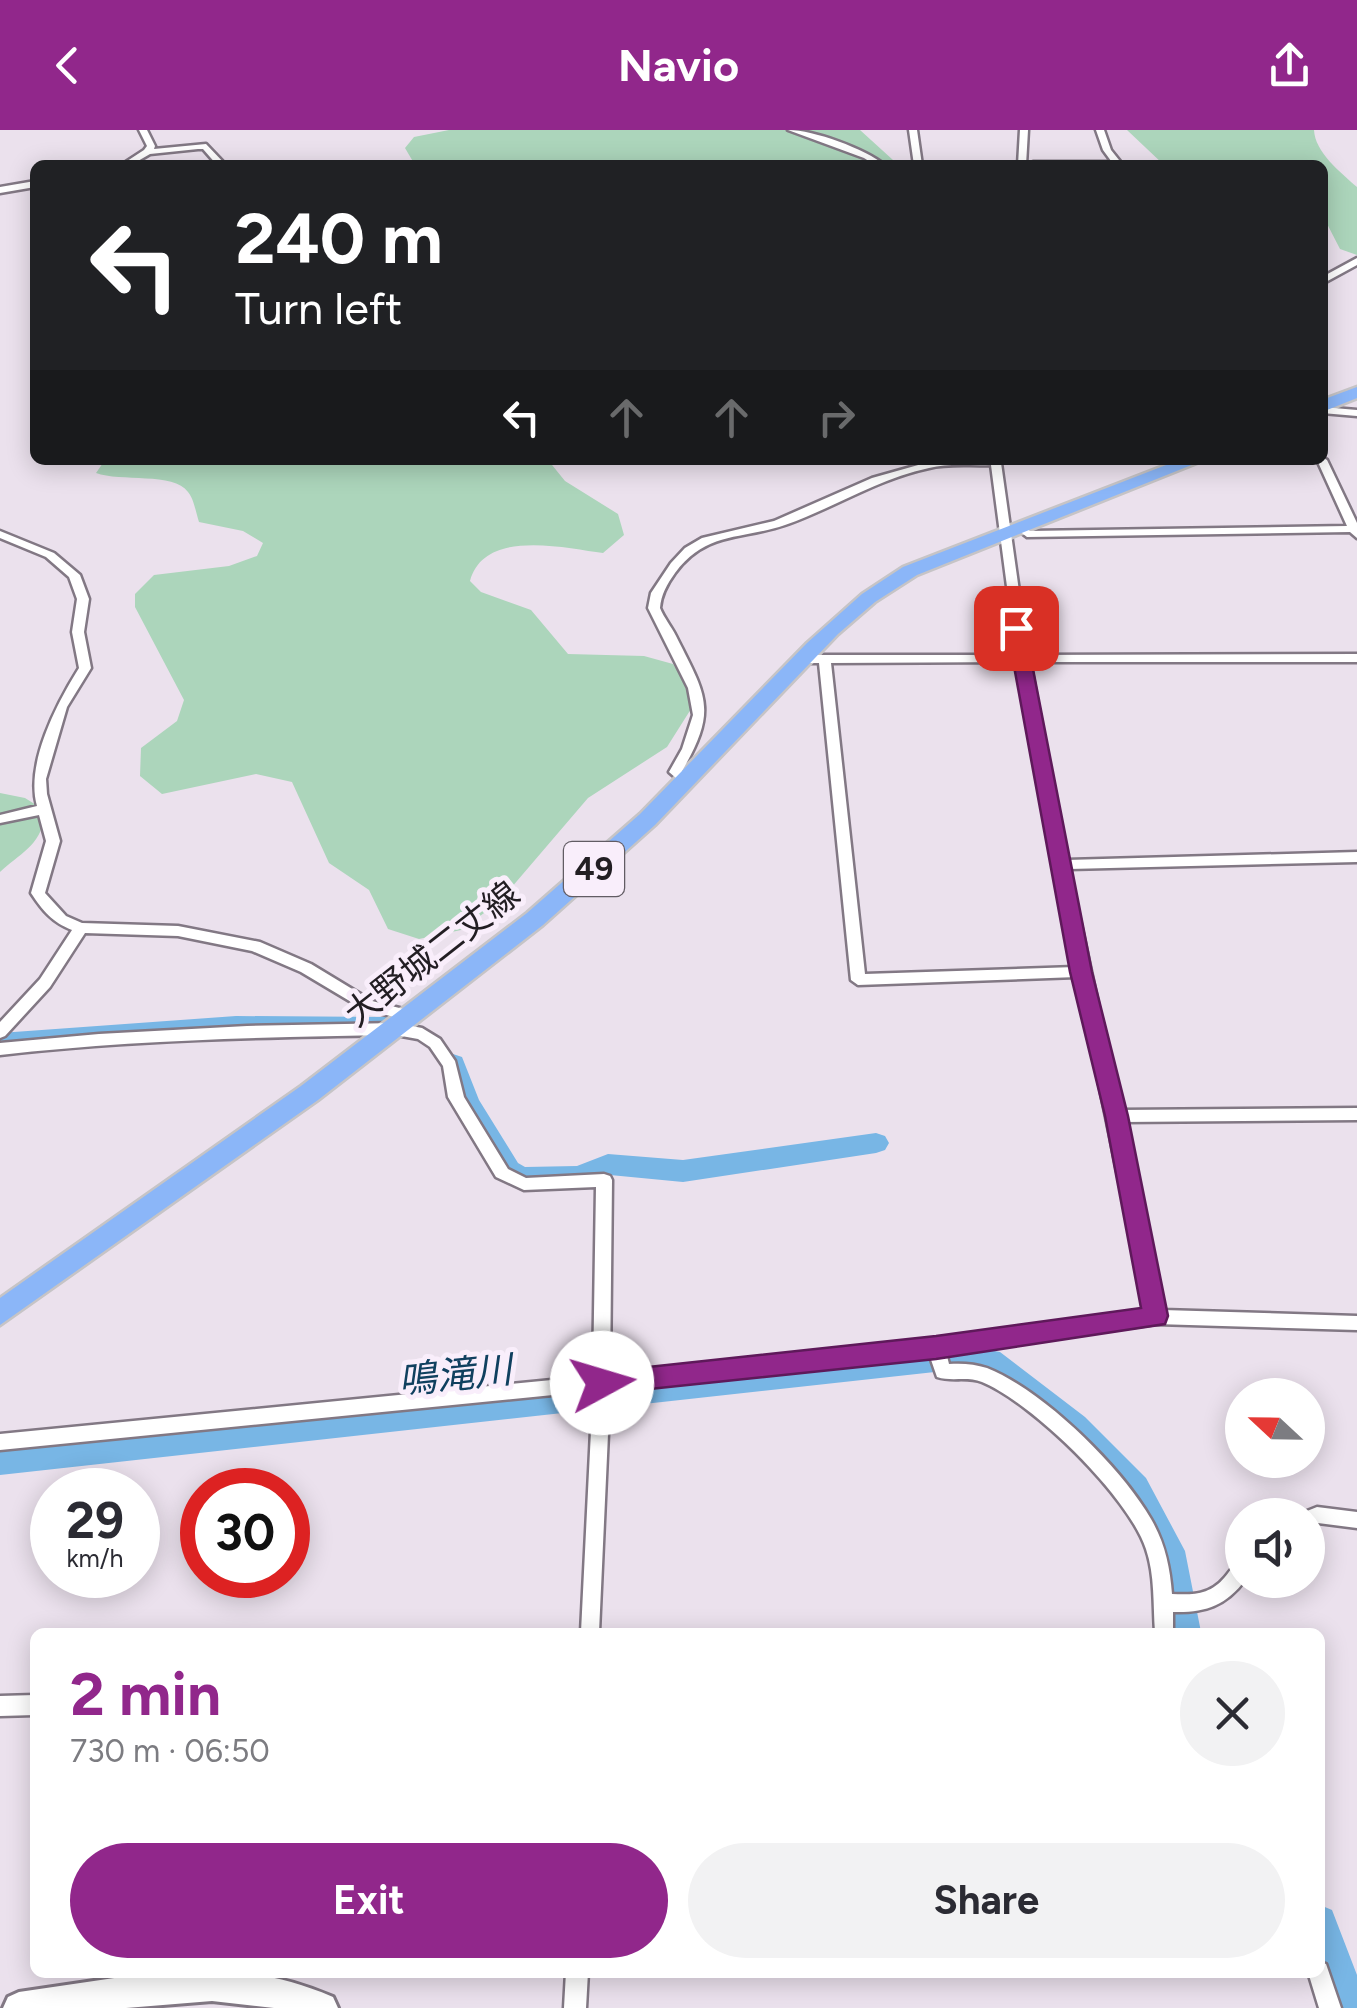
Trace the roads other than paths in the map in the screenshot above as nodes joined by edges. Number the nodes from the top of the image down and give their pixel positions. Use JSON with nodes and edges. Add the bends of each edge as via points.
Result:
{"nodes":[{"id":1,"x":144,"y":130,"type":"edge"},
{"id":2,"x":792,"y":130,"type":"edge"},
{"id":3,"x":913,"y":130,"type":"edge"},
{"id":4,"x":1024,"y":130,"type":"edge"},
{"id":5,"x":1100,"y":130,"type":"edge"},
{"id":6,"x":148,"y":152,"type":"junction"},
{"id":7,"x":134,"y":160,"type":"edge"},
{"id":8,"x":217,"y":160,"type":"edge"},
{"id":9,"x":873,"y":160,"type":"edge"},
{"id":10,"x":917,"y":160,"type":"edge"},
{"id":11,"x":1022,"y":160,"type":"edge"},
{"id":12,"x":1115,"y":160,"type":"edge"},
{"id":13,"x":30,"y":185,"type":"edge"},
{"id":14,"x":0,"y":190,"type":"edge"},
{"id":15,"x":1357,"y":262,"type":"edge"},
{"id":16,"x":1328,"y":278,"type":"edge"},
{"id":17,"x":1357,"y":392,"type":"edge"},
{"id":18,"x":1328,"y":405,"type":"edge"},
{"id":19,"x":1328,"y":409,"type":"edge"},
{"id":20,"x":1357,"y":413,"type":"edge"},
{"id":21,"x":927,"y":465,"type":"edge"},
{"id":22,"x":999,"y":465,"type":"edge"},
{"id":23,"x":1182,"y":465,"type":"edge"},
{"id":24,"x":1324,"y":465,"type":"edge"},
{"id":25,"x":1012,"y":530,"type":"junction"},
{"id":26,"x":1356,"y":531,"type":"edge"},
{"id":27,"x":0,"y":534,"type":"edge"},
{"id":28,"x":1357,"y":658,"type":"edge"},
{"id":29,"x":814,"y":660,"type":"junction"},
{"id":30,"x":1020,"y":660,"type":"junction"},
{"id":31,"x":688,"y":781,"type":"junction"},
{"id":32,"x":44,"y":808,"type":"junction"},
{"id":33,"x":0,"y":819,"type":"edge"},
{"id":34,"x":1357,"y":856,"type":"edge"},
{"id":35,"x":1060,"y":864,"type":"junction"},
{"id":36,"x":81,"y":928,"type":"junction"},
{"id":37,"x":1081,"y":972,"type":"junction"},
{"id":38,"x":405,"y":1023,"type":"junction"},
{"id":39,"x":0,"y":1032,"type":"edge"},
{"id":40,"x":0,"y":1049,"type":"edge"},
{"id":41,"x":1357,"y":1114,"type":"edge"},
{"id":42,"x":1116,"y":1116,"type":"junction"},
{"id":43,"x":0,"y":1313,"type":"edge"},
{"id":44,"x":1156,"y":1316,"type":"junction"},
{"id":45,"x":1357,"y":1322,"type":"edge"},
{"id":46,"x":936,"y":1348,"type":"junction"},
{"id":47,"x":602,"y":1383,"type":"junction"},
{"id":48,"x":0,"y":1442,"type":"edge"},
{"id":49,"x":1325,"y":1516,"type":"edge"},
{"id":50,"x":1357,"y":1520,"type":"edge"},
{"id":51,"x":1225,"y":1591,"type":"edge"},
{"id":52,"x":1163,"y":1602,"type":"junction"},
{"id":53,"x":590,"y":1628,"type":"edge"},
{"id":54,"x":1164,"y":1628,"type":"edge"},
{"id":55,"x":30,"y":1704,"type":"edge"},
{"id":56,"x":0,"y":1706,"type":"edge"},
{"id":57,"x":576,"y":1978,"type":"edge"},
{"id":58,"x":1320,"y":1978,"type":"edge"},
{"id":59,"x":117,"y":2002,"type":"edge"},
{"id":60,"x":19,"y":2008,"type":"edge"},
{"id":61,"x":322,"y":2008,"type":"edge"},
{"id":62,"x":575,"y":2008,"type":"edge"},
{"id":63,"x":1330,"y":2008,"type":"edge"}],
"edges":[{"from":1,"to":6,"type":"street"},
{"from":2,"to":9,"type":"street"},
{"from":3,"to":10,"type":"street"},
{"from":4,"to":11,"type":"street"},
{"from":5,"to":12,"type":"street"},
{"from":6,"to":7,"type":"street"},
{"from":6,"to":8,"type":"street","via":[[202,146]]},
{"from":13,"to":14,"type":"street"},
{"from":15,"to":16,"type":"street"},
{"from":17,"to":18,"type":"main road"},
{"from":19,"to":20,"type":"street"},
{"from":21,"to":31,"type":"street","via":[[841,492],[788,520],[705,540],[678,560],[654,608],[698,690],[698,736],[675,772]]},
{"from":22,"to":25,"type":"street"},
{"from":23,"to":25,"type":"main road","name":"大野城二丈線","number":"49"},
{"from":24,"to":26,"type":"street"},
{"from":25,"to":26,"type":"street"},
{"from":25,"to":29,"type":"main road","name":"大野城二丈線","number":"49","via":[[890,582],[855,608]]},
{"from":25,"to":30,"type":"street"},
{"from":27,"to":32,"type":"street","via":[[63,564],[83,599],[78,632],[84,668],[58,715],[40,779]]},
{"from":28,"to":30,"type":"street"},
{"from":29,"to":30,"type":"street"},
{"from":29,"to":31,"type":"main road","name":"大野城二丈線","number":"49"},
{"from":29,"to":37,"type":"street","via":[[858,980]]},
{"from":30,"to":35,"type":"street"},
{"from":31,"to":38,"type":"main road","name":"大野城二丈線","number":"49","via":[[608,856]]},
{"from":32,"to":33,"type":"street"},
{"from":32,"to":36,"type":"street","via":[[53,841],[38,893],[60,920]]},
{"from":34,"to":35,"type":"street"},
{"from":35,"to":37,"type":"street"},
{"from":36,"to":38,"type":"street","via":[[178,931],[255,946]]},
{"from":36,"to":39,"type":"street","via":[[44,984]]},
{"from":37,"to":42,"type":"street"},
{"from":38,"to":40,"type":"street"},
{"from":38,"to":43,"type":"main road","name":"大野城二丈線","number":"49"},
{"from":38,"to":47,"type":"street","via":[[435,1043],[450,1065],[461,1106],[502,1174],[524,1184],[604,1180]]},
{"from":41,"to":42,"type":"street"},
{"from":42,"to":44,"type":"street"},
{"from":44,"to":45,"type":"street"},
{"from":44,"to":46,"type":"street"},
{"from":46,"to":47,"type":"street"},
{"from":46,"to":52,"type":"street","via":[[943,1372],[986,1375],[1105,1472],[1149,1534]]},
{"from":47,"to":48,"type":"street"},
{"from":47,"to":53,"type":"street"},
{"from":49,"to":50,"type":"street"},
{"from":51,"to":52,"type":"street","via":[[1204,1606]]},
{"from":52,"to":54,"type":"street"},
{"from":55,"to":56,"type":"street"},
{"from":57,"to":62,"type":"street"},
{"from":58,"to":63,"type":"street"},
{"from":59,"to":60,"type":"main road"},
{"from":59,"to":61,"type":"main road","via":[[238,1983],[297,1995]]}]}
